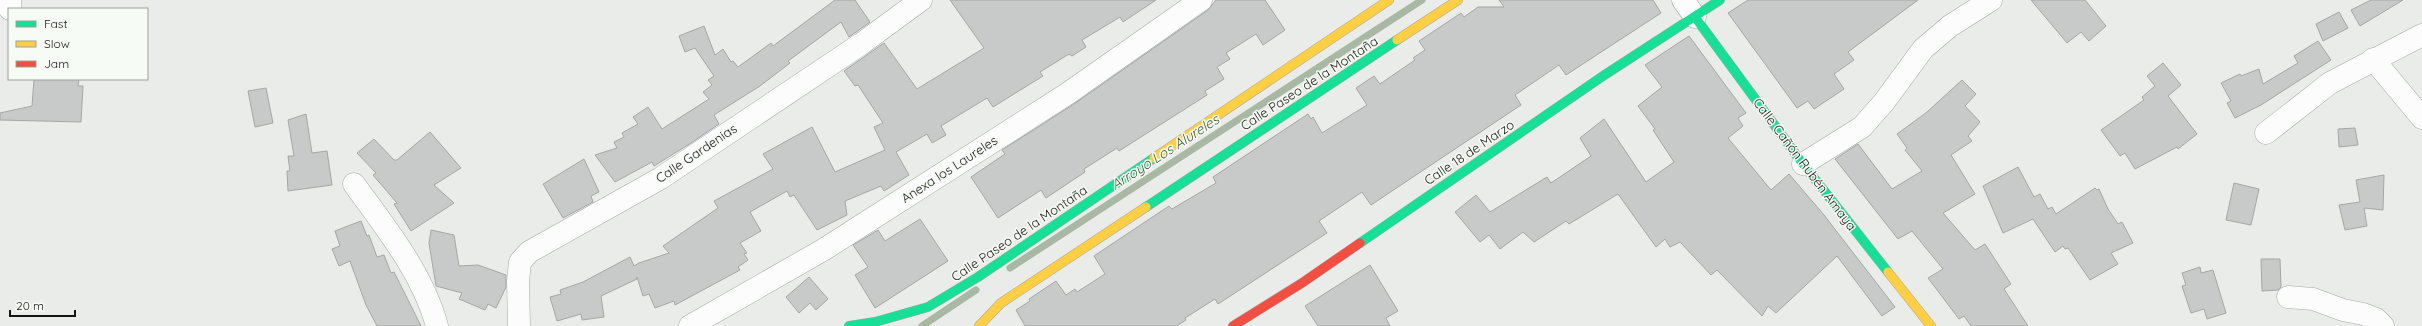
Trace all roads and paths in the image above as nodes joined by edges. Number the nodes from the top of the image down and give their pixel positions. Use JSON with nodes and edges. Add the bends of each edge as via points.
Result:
{"nodes":[{"id":1,"x":922,"y":0,"type":"edge"},
{"id":2,"x":1201,"y":0,"type":"edge"},
{"id":3,"x":1389,"y":0,"type":"edge"},
{"id":4,"x":1458,"y":0,"type":"edge"},
{"id":5,"x":1720,"y":0,"type":"edge"},
{"id":6,"x":1991,"y":0,"type":"edge"},
{"id":7,"x":1689,"y":8,"type":"edge"},
{"id":8,"x":2422,"y":35,"type":"edge"},
{"id":9,"x":2373,"y":59,"type":"junction"},
{"id":10,"x":2422,"y":118,"type":"edge"},
{"id":11,"x":2266,"y":133,"type":"dead end"},
{"id":12,"x":1804,"y":164,"type":"junction"},
{"id":13,"x":354,"y":184,"type":"dead end"},
{"id":14,"x":2288,"y":298,"type":"dead end"},
{"id":15,"x":437,"y":326,"type":"edge"},
{"id":16,"x":519,"y":326,"type":"edge"},
{"id":17,"x":690,"y":326,"type":"edge"},
{"id":18,"x":850,"y":326,"type":"edge"},
{"id":19,"x":979,"y":326,"type":"edge"},
{"id":20,"x":1233,"y":326,"type":"edge"},
{"id":21,"x":1930,"y":326,"type":"edge"},
{"id":22,"x":2383,"y":326,"type":"edge"}],
"edges":[{"from":1,"to":16,"type":"street","name":"Calle Gardenias","via":[[661,178],[529,252],[520,262]]},
{"from":2,"to":17,"type":"street","name":"Anexa los Laureles","via":[[1067,94],[823,250]]},
{"from":3,"to":18,"type":"main road","name":"Calle Paseo de la Montaña","via":[[972,281],[928,307],[875,322]]},
{"from":4,"to":19,"type":"main road","name":"Calle Paseo de la Montaña","via":[[1052,268],[1001,303]]},
{"from":5,"to":7,"type":"main road","name":"Calle 18 de Marzo"},
{"from":6,"to":12,"type":"street","via":[[1950,26],[1923,49],[1862,127]]},
{"from":7,"to":12,"type":"main road","name":"Calle Cañón Rubén Amaya"},
{"from":7,"to":20,"type":"main road","name":"Calle 18 de Marzo","via":[[1603,76],[1302,283]]},
{"from":8,"to":9,"type":"street"},
{"from":9,"to":10,"type":"street"},
{"from":9,"to":11,"type":"street","via":[[2330,83]]},
{"from":12,"to":21,"type":"main road","name":"Calle Cañón Rubén Amaya"},
{"from":13,"to":15,"type":"street","via":[[396,242],[432,306]]},
{"from":14,"to":22,"type":"street","via":[[2312,299],[2363,314],[2376,319]]}]}
